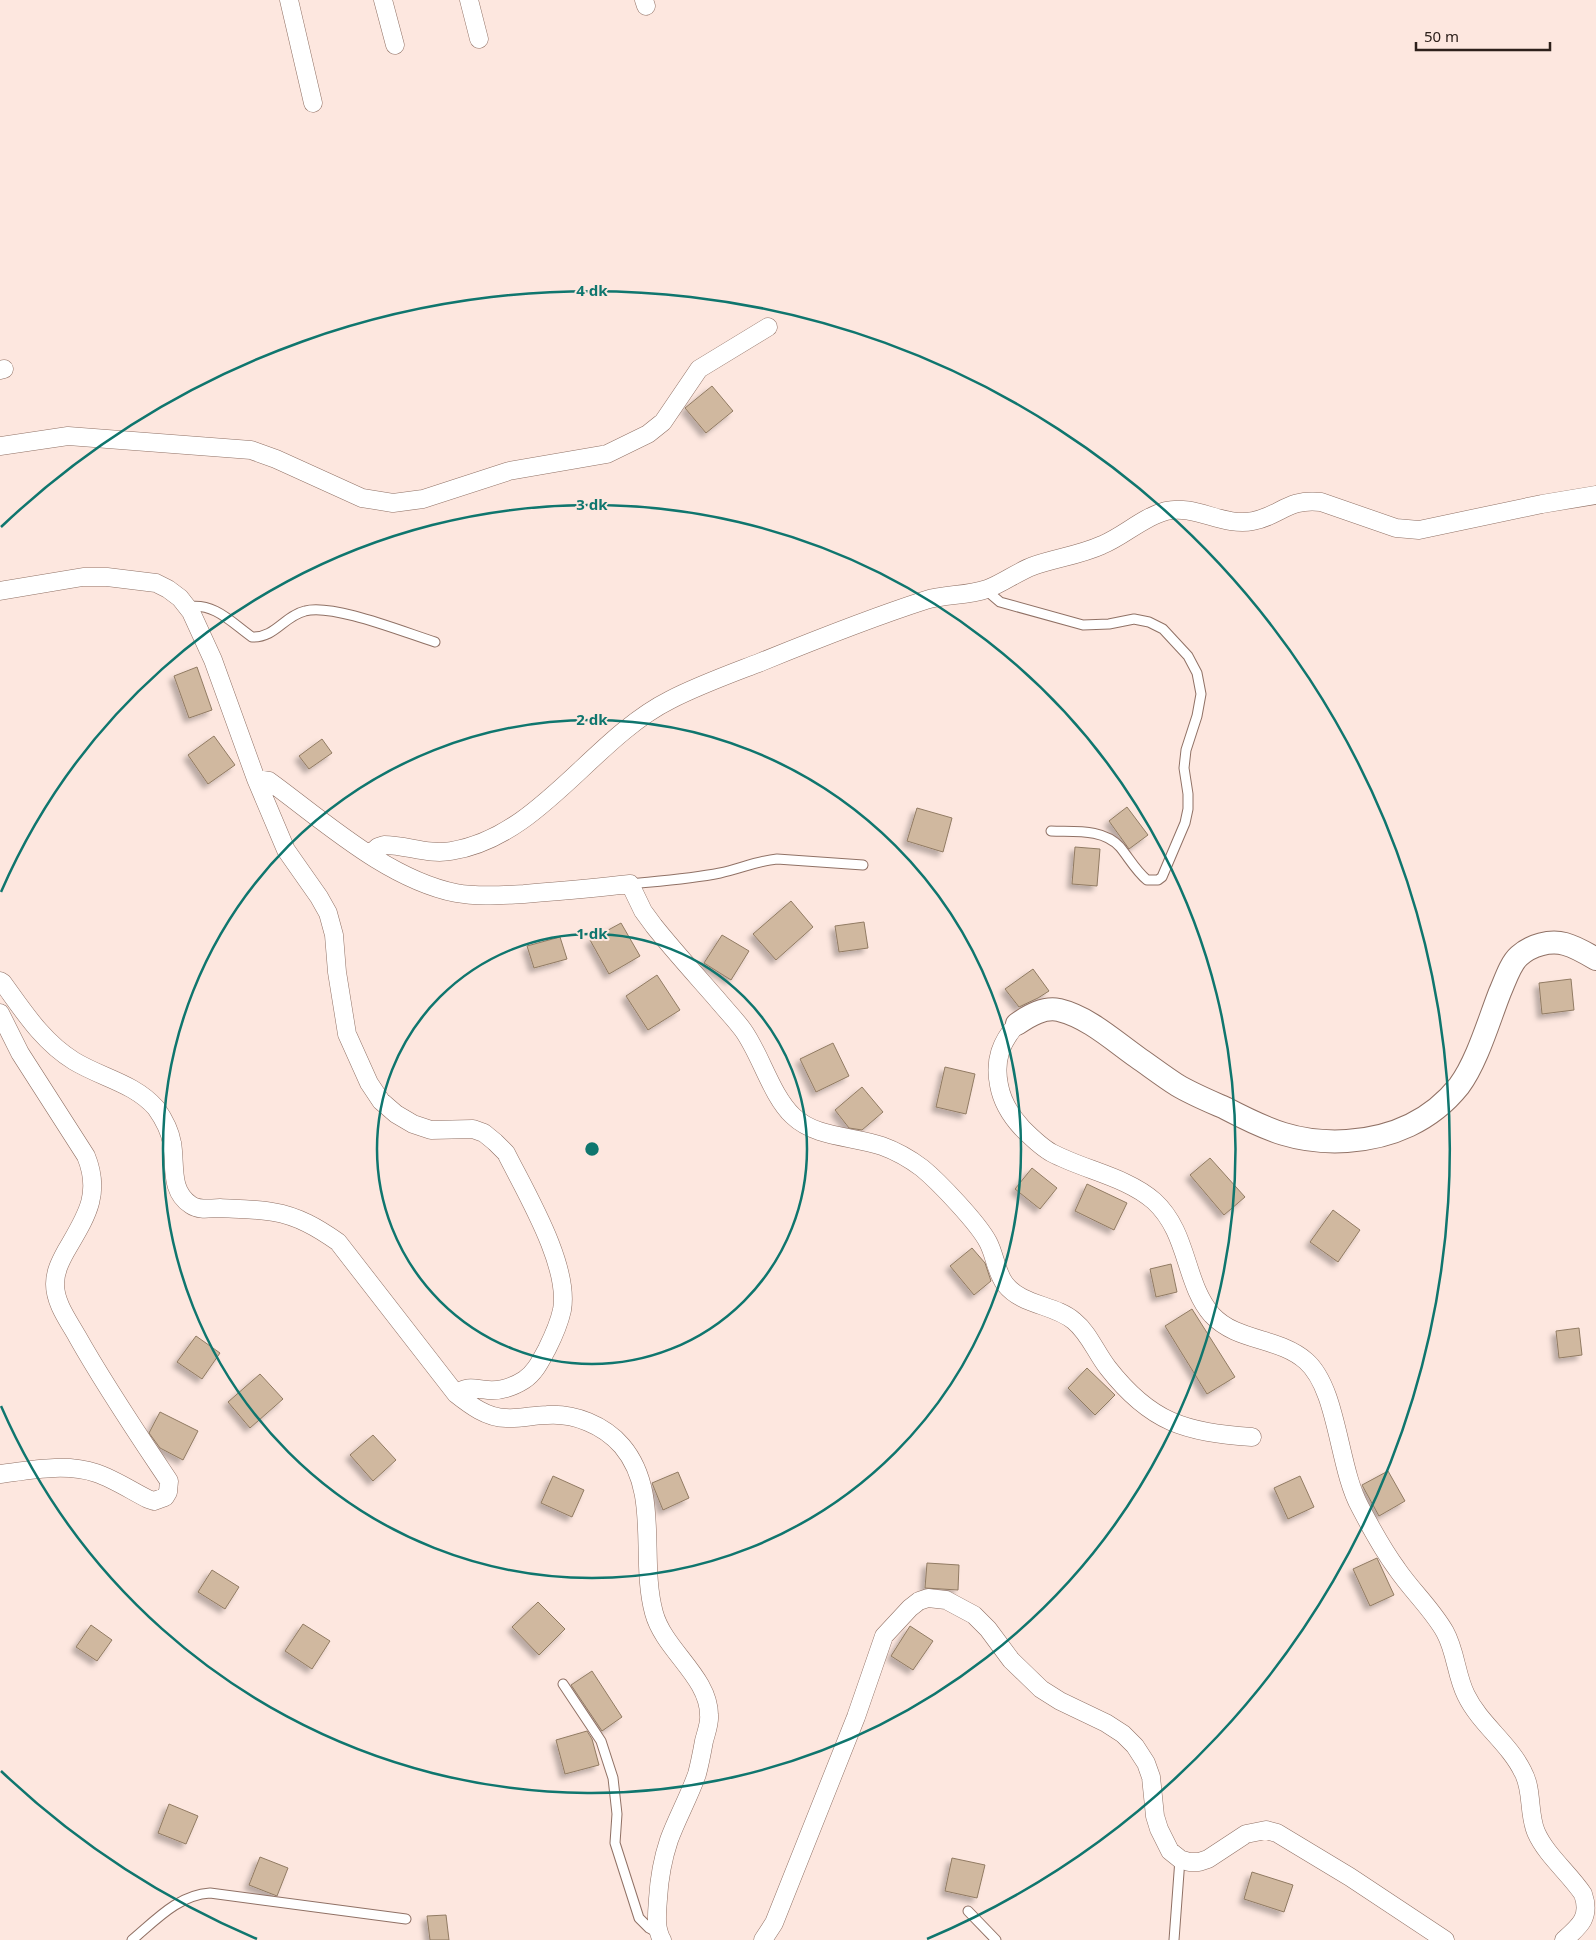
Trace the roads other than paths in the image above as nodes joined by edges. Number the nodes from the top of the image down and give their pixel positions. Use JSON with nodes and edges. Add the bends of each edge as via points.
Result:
{"nodes":[{"id":1,"x":289,"y":0,"type":"edge"},
{"id":2,"x":383,"y":0,"type":"edge"},
{"id":3,"x":469,"y":0,"type":"edge"},
{"id":4,"x":479,"y":39,"type":"dead end"},
{"id":5,"x":396,"y":44,"type":"dead end"},
{"id":6,"x":314,"y":103,"type":"dead end"},
{"id":7,"x":768,"y":327,"type":"dead end"},
{"id":8,"x":0,"y":446,"type":"edge"},
{"id":9,"x":1596,"y":495,"type":"edge"},
{"id":10,"x":986,"y":590,"type":"junction"},
{"id":11,"x":0,"y":591,"type":"edge"},
{"id":12,"x":187,"y":607,"type":"junction"},
{"id":13,"x":435,"y":642,"type":"dead end"},
{"id":14,"x":256,"y":779,"type":"junction"},
{"id":15,"x":1051,"y":832,"type":"dead end"},
{"id":16,"x":370,"y":854,"type":"junction"},
{"id":17,"x":863,"y":865,"type":"dead end"},
{"id":18,"x":630,"y":884,"type":"junction"},
{"id":19,"x":1596,"y":958,"type":"edge"},
{"id":20,"x":0,"y":981,"type":"edge"},
{"id":21,"x":0,"y":1012,"type":"edge"},
{"id":22,"x":1018,"y":1024,"type":"joint"},
{"id":23,"x":456,"y":1394,"type":"junction"},
{"id":24,"x":1252,"y":1437,"type":"dead end"},
{"id":25,"x":0,"y":1474,"type":"edge"},
{"id":26,"x":563,"y":1684,"type":"dead end"},
{"id":27,"x":1180,"y":1859,"type":"junction"},
{"id":28,"x":968,"y":1911,"type":"dead end"},
{"id":29,"x":406,"y":1919,"type":"dead end"},
{"id":30,"x":660,"y":1936,"type":"edge"},
{"id":31,"x":132,"y":1940,"type":"edge"},
{"id":32,"x":763,"y":1940,"type":"edge"},
{"id":33,"x":996,"y":1940,"type":"edge"},
{"id":34,"x":1174,"y":1940,"type":"edge"},
{"id":35,"x":1445,"y":1940,"type":"edge"},
{"id":36,"x":1564,"y":1940,"type":"edge"}],
"edges":[{"from":1,"to":6,"type":"street"},
{"from":2,"to":5,"type":"street"},
{"from":3,"to":4,"type":"street"},
{"from":7,"to":8,"type":"street","via":[[699,369],[663,422],[648,434],[608,454],[509,471],[423,500],[393,503],[362,498],[251,450],[68,436]]},
{"from":9,"to":10,"type":"street","via":[[1419,530],[1396,528],[1310,501],[1247,522],[1231,522],[1187,510],[1167,511],[1104,545],[1032,567]]},
{"from":10,"to":15,"type":"lane","via":[[1000,602],[1083,625],[1134,619],[1157,625],[1188,656],[1199,682],[1200,705],[1184,768],[1188,794],[1185,823],[1162,877],[1148,880],[1107,837],[1089,832]]},
{"from":10,"to":16,"type":"street","via":[[929,599],[670,699],[621,732],[533,812],[480,843],[433,853],[384,845]]},
{"from":11,"to":12,"type":"street","via":[[83,577],[107,577],[156,584],[174,594]]},
{"from":12,"to":13,"type":"lane","via":[[201,605],[220,612],[252,637],[267,635],[296,614],[318,609],[342,612]]},
{"from":12,"to":14,"type":"street","via":[[212,660]]},
{"from":14,"to":16,"type":"street","via":[[269,781]]},
{"from":14,"to":23,"type":"street","via":[[286,850],[328,913],[334,935],[347,1034],[369,1083],[382,1101],[413,1124],[431,1130],[473,1130],[484,1133],[495,1142],[506,1153],[557,1266],[563,1290],[562,1309],[556,1333],[537,1367],[527,1378],[504,1390],[466,1388]]},
{"from":16,"to":18,"type":"street","via":[[419,882],[456,893],[489,896]]},
{"from":17,"to":18,"type":"lane","via":[[777,859],[692,878]]},
{"from":18,"to":24,"type":"street","via":[[654,926],[742,1029],[780,1100],[793,1116],[817,1131],[881,1146],[908,1158],[922,1169],[982,1233],[1007,1286],[1020,1296],[1076,1322],[1118,1380],[1150,1410],[1198,1431]]},
{"from":19,"to":22,"type":"street","via":[[1570,946],[1547,943],[1519,956],[1505,979],[1469,1069],[1444,1102],[1403,1129],[1348,1141],[1322,1142],[1266,1129],[1178,1085],[1073,1014],[1044,1010]]},
{"from":20,"to":23,"type":"street","via":[[54,1046],[75,1062],[128,1086],[156,1109],[172,1142],[176,1187],[182,1199],[205,1210],[273,1211],[319,1228],[338,1242],[357,1265]]},
{"from":21,"to":25,"type":"street","via":[[20,1053],[90,1167],[92,1199],[58,1267],[55,1284],[58,1300],[97,1372],[170,1486],[164,1497],[154,1501],[98,1473],[85,1470],[42,1469]]},
{"from":22,"to":36,"type":"street","via":[[1008,1034],[997,1062],[1001,1096],[1019,1125],[1052,1153],[1135,1188],[1152,1199],[1176,1229],[1202,1301],[1211,1314],[1239,1333],[1295,1353],[1317,1372],[1325,1387],[1358,1505],[1397,1569],[1446,1633],[1468,1699],[1524,1774],[1532,1821],[1540,1840],[1583,1894],[1586,1903],[1584,1918]]},
{"from":23,"to":30,"type":"street","via":[[488,1414],[505,1418],[568,1416],[605,1430],[621,1445],[642,1483],[654,1614],[663,1635],[697,1680],[710,1715],[697,1773],[668,1842],[658,1890]]},
{"from":26,"to":30,"type":"lane","via":[[601,1741],[613,1778],[617,1814],[615,1843],[639,1918]]},
{"from":27,"to":32,"type":"street","via":[[1170,1851],[1159,1829],[1151,1777],[1135,1746],[1106,1723],[1060,1702],[1041,1688],[1011,1660],[974,1615],[946,1600],[928,1598],[910,1608],[884,1636],[774,1923]]},
{"from":27,"to":34,"type":"lane"},
{"from":27,"to":35,"type":"street","via":[[1199,1862],[1246,1834],[1266,1830],[1277,1833]]},
{"from":28,"to":33,"type":"lane"},
{"from":29,"to":31,"type":"lane","via":[[201,1894],[178,1902]]}]}
